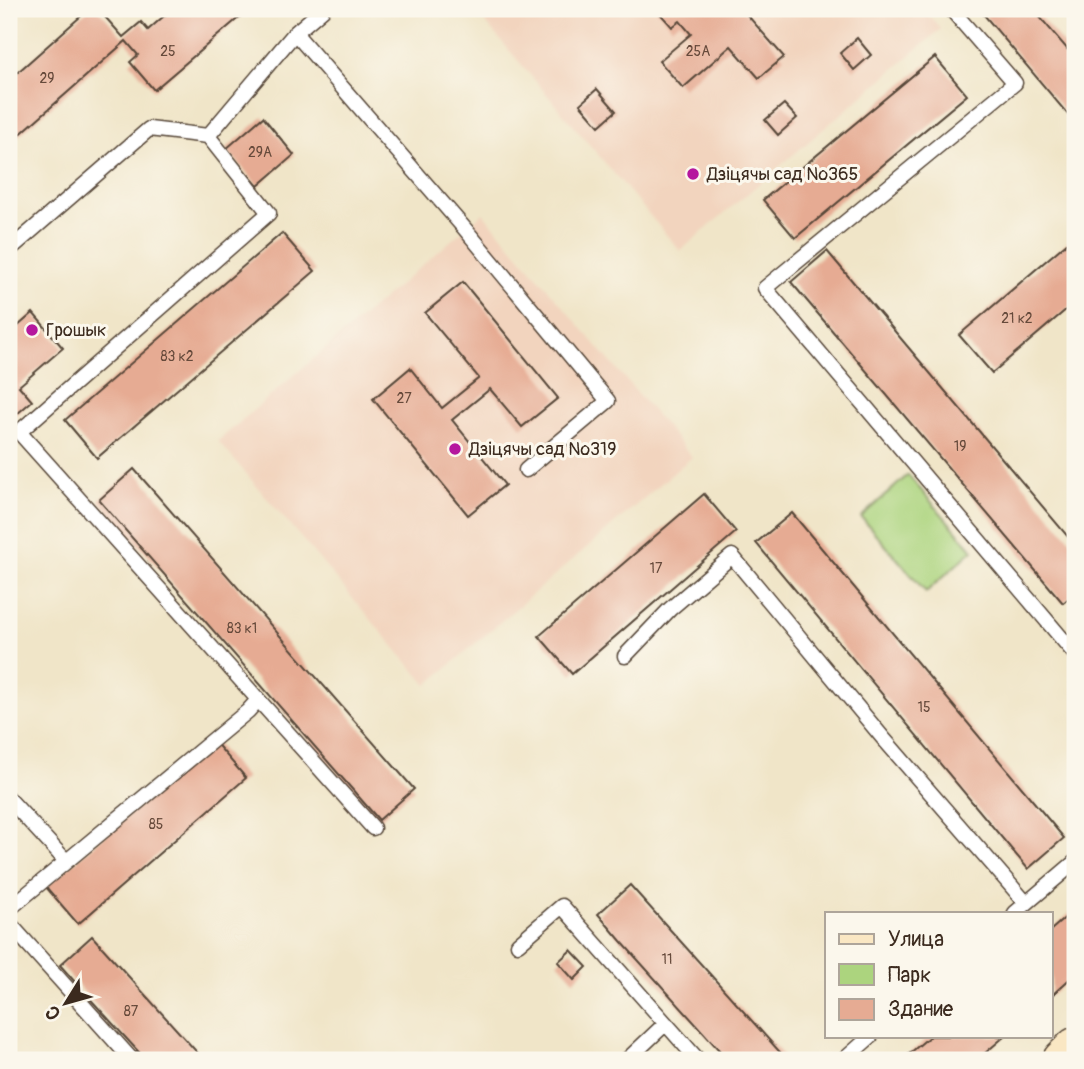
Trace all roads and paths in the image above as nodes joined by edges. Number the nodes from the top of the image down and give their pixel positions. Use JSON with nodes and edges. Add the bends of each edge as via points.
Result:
{"nodes":[{"id":1,"x":323,"y":9,"type":"edge"},
{"id":2,"x":951,"y":9,"type":"edge"},
{"id":3,"x":295,"y":33,"type":"junction"},
{"id":4,"x":208,"y":136,"type":"junction"},
{"id":5,"x":9,"y":250,"type":"edge"},
{"id":6,"x":526,"y":470,"type":"dead end"},
{"id":7,"x":1075,"y":654,"type":"edge"},
{"id":8,"x":625,"y":656,"type":"dead end"},
{"id":9,"x":257,"y":701,"type":"junction"},
{"id":10,"x":9,"y":799,"type":"edge"},
{"id":11,"x":373,"y":828,"type":"dead end"},
{"id":12,"x":66,"y":861,"type":"junction"},
{"id":13,"x":1075,"y":862,"type":"edge"},
{"id":14,"x":1026,"y":903,"type":"junction"},
{"id":15,"x":9,"y":909,"type":"edge"},
{"id":16,"x":1016,"y":912,"type":"edge"},
{"id":17,"x":9,"y":923,"type":"edge"},
{"id":18,"x":518,"y":944,"type":"dead end"},
{"id":19,"x":666,"y":1024,"type":"junction"},
{"id":20,"x":869,"y":1038,"type":"edge"},
{"id":21,"x":1075,"y":1047,"type":"edge"},
{"id":22,"x":845,"y":1059,"type":"edge"},
{"id":23,"x":132,"y":1060,"type":"edge"},
{"id":24,"x":627,"y":1060,"type":"edge"},
{"id":25,"x":698,"y":1060,"type":"edge"},
{"id":26,"x":1062,"y":1060,"type":"edge"}],
"edges":[{"from":1,"to":3,"type":"lane"},
{"from":2,"to":7,"type":"lane","via":[[1015,83],[765,288]]},
{"from":3,"to":4,"type":"lane"},
{"from":3,"to":6,"type":"lane","via":[[608,401]]},
{"from":4,"to":5,"type":"lane","via":[[149,129]]},
{"from":4,"to":9,"type":"lane","via":[[269,213],[19,432]]},
{"from":8,"to":14,"type":"lane","via":[[670,609],[732,556]]},
{"from":9,"to":11,"type":"lane"},
{"from":9,"to":12,"type":"lane"},
{"from":10,"to":12,"type":"lane"},
{"from":12,"to":15,"type":"lane"},
{"from":13,"to":14,"type":"lane"},
{"from":14,"to":16,"type":"lane"},
{"from":17,"to":23,"type":"lane"},
{"from":18,"to":19,"type":"lane","via":[[562,906]]},
{"from":19,"to":24,"type":"lane"},
{"from":19,"to":25,"type":"lane"},
{"from":20,"to":22,"type":"lane"},
{"from":21,"to":26,"type":"street"}]}
